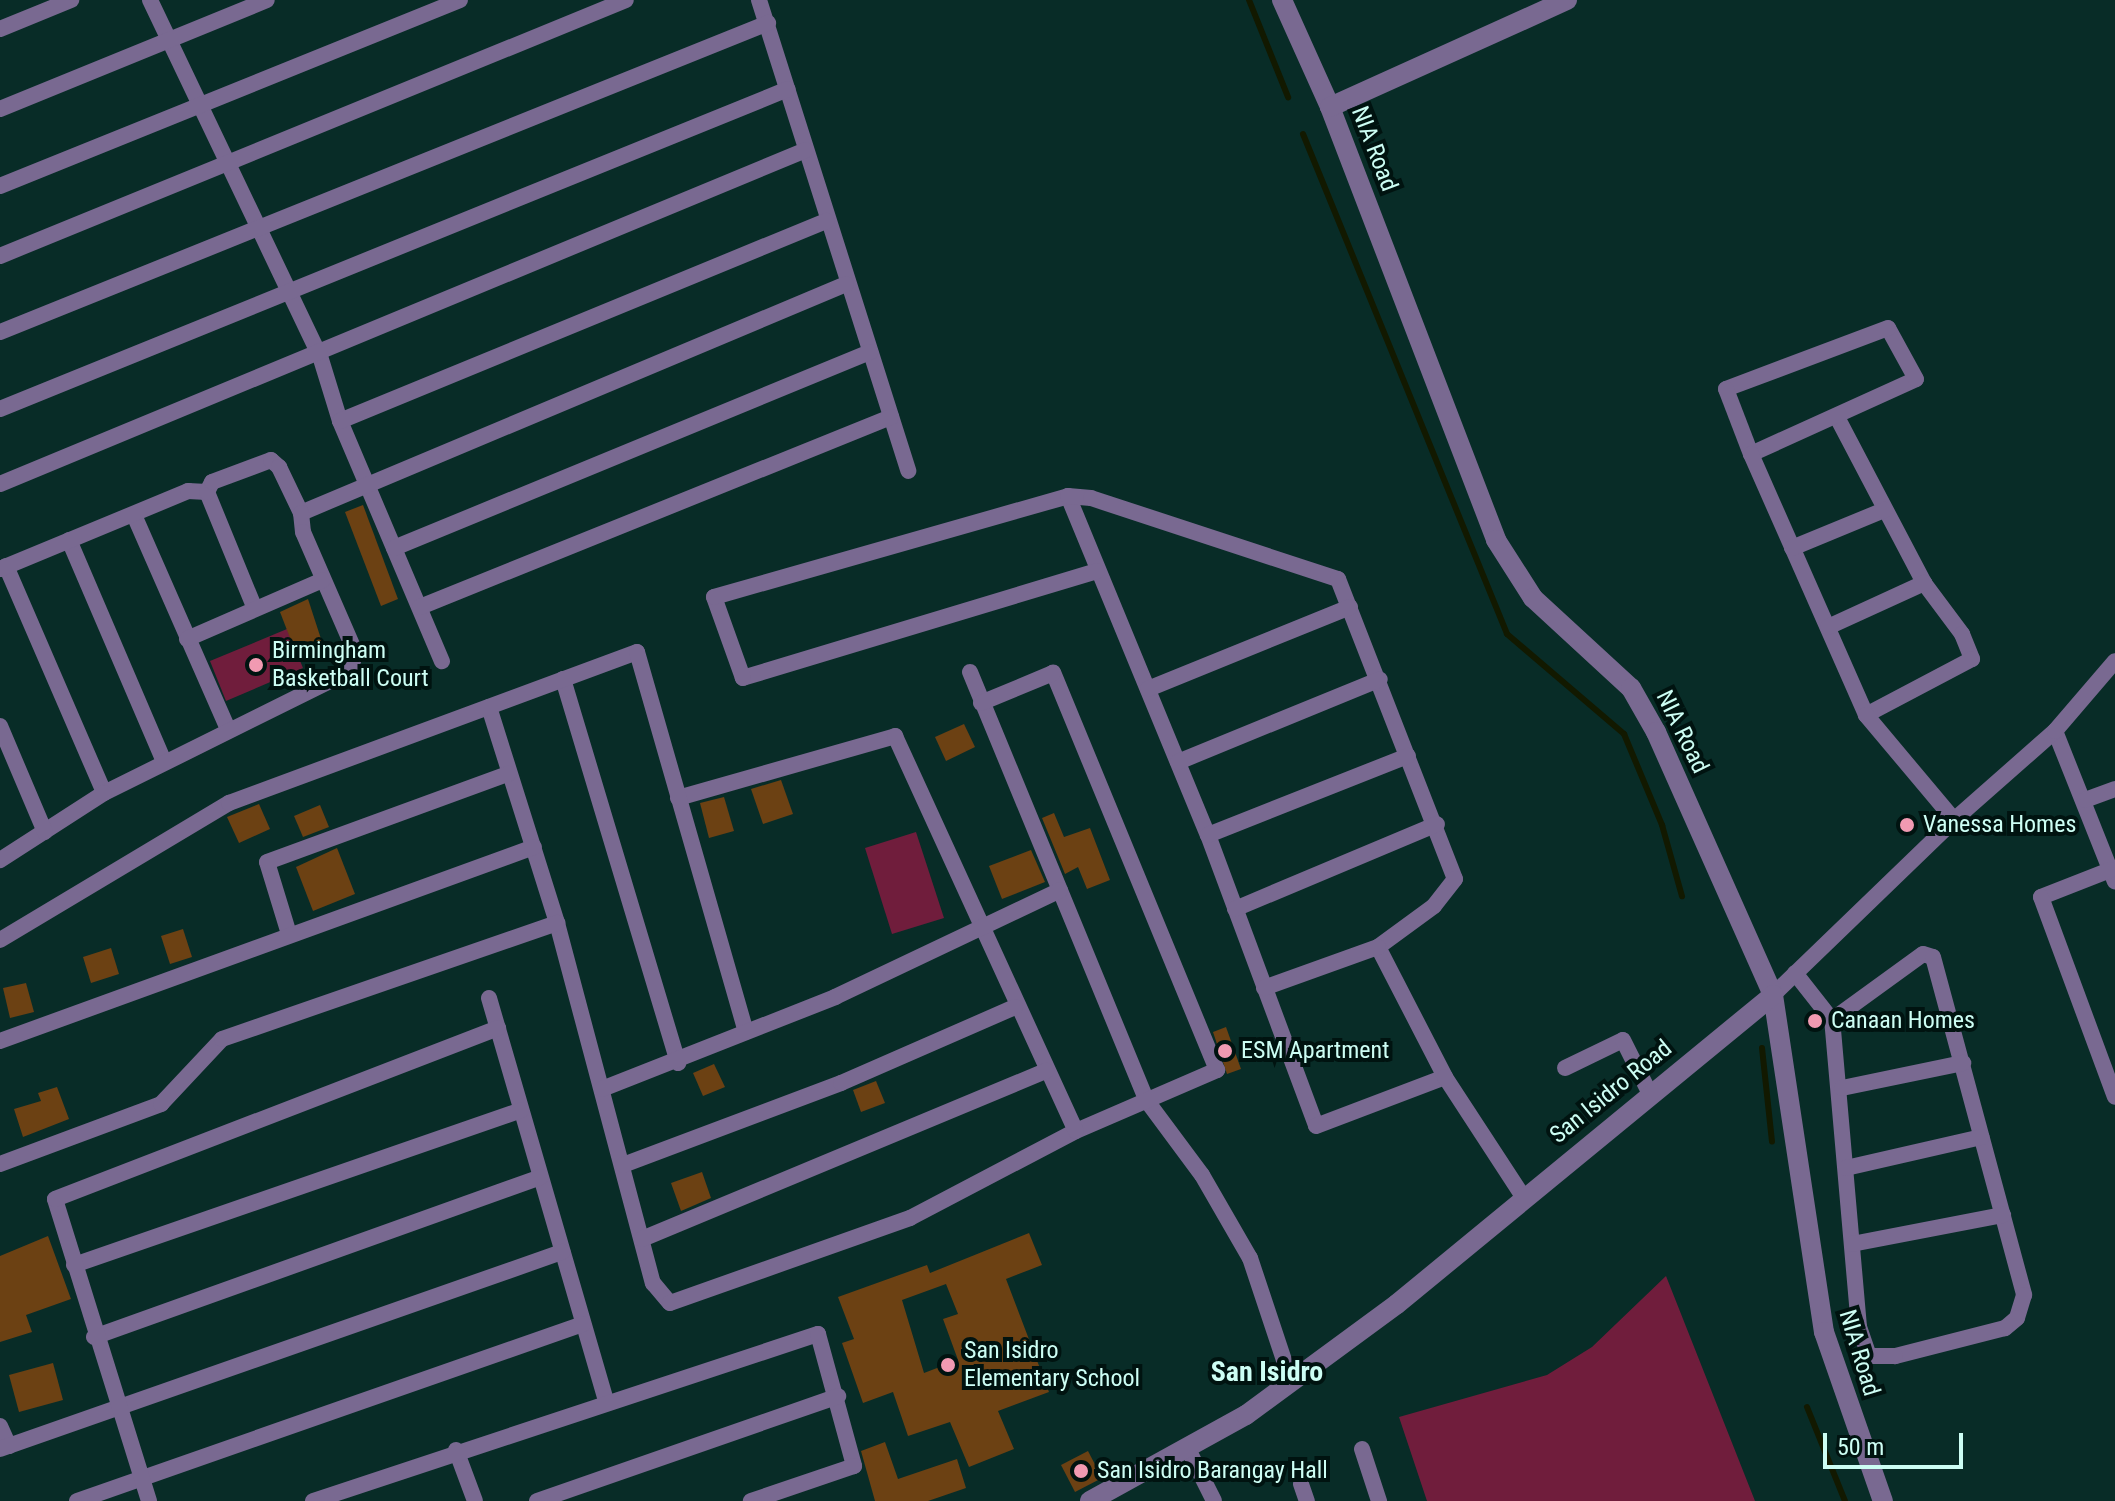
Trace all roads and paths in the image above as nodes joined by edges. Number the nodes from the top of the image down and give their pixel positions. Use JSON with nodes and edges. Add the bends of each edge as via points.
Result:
{"nodes":[{"id":1,"x":71,"y":0,"type":"edge"},
{"id":2,"x":150,"y":0,"type":"edge"},
{"id":3,"x":267,"y":0,"type":"edge"},
{"id":4,"x":460,"y":0,"type":"edge"},
{"id":5,"x":626,"y":0,"type":"edge"},
{"id":6,"x":759,"y":0,"type":"edge"},
{"id":7,"x":1282,"y":0,"type":"edge"},
{"id":8,"x":1567,"y":0,"type":"edge"},
{"id":9,"x":768,"y":23,"type":"junction"},
{"id":10,"x":0,"y":29,"type":"edge"},
{"id":11,"x":168,"y":40,"type":"junction"},
{"id":12,"x":788,"y":89,"type":"junction"},
{"id":13,"x":201,"y":105,"type":"junction"},
{"id":14,"x":1330,"y":107,"type":"junction"},
{"id":15,"x":0,"y":109,"type":"edge"},
{"id":16,"x":806,"y":150,"type":"junction"},
{"id":17,"x":228,"y":160,"type":"junction"},
{"id":18,"x":0,"y":186,"type":"edge"},
{"id":19,"x":826,"y":221,"type":"junction"},
{"id":20,"x":259,"y":226,"type":"junction"},
{"id":21,"x":0,"y":256,"type":"edge"},
{"id":22,"x":846,"y":284,"type":"junction"},
{"id":23,"x":291,"y":291,"type":"junction"},
{"id":24,"x":0,"y":332,"type":"edge"},
{"id":25,"x":870,"y":352,"type":"junction"},
{"id":26,"x":320,"y":356,"type":"junction"},
{"id":27,"x":0,"y":409,"type":"edge"},
{"id":28,"x":891,"y":417,"type":"junction"},
{"id":29,"x":1838,"y":419,"type":"junction"},
{"id":30,"x":340,"y":421,"type":"junction"},
{"id":31,"x":1751,"y":454,"type":"junction"},
{"id":32,"x":908,"y":471,"type":"dead end"},
{"id":33,"x":366,"y":482,"type":"junction"},
{"id":34,"x":0,"y":484,"type":"edge"},
{"id":35,"x":207,"y":492,"type":"junction"},
{"id":36,"x":1068,"y":496,"type":"junction"},
{"id":37,"x":1884,"y":510,"type":"junction"},
{"id":38,"x":301,"y":513,"type":"junction"},
{"id":39,"x":134,"y":515,"type":"junction"},
{"id":40,"x":69,"y":540,"type":"junction"},
{"id":41,"x":394,"y":548,"type":"junction"},
{"id":42,"x":1792,"y":548,"type":"junction"},
{"id":43,"x":3,"y":568,"type":"edge"},
{"id":44,"x":1097,"y":571,"type":"junction"},
{"id":45,"x":323,"y":580,"type":"junction"},
{"id":46,"x":1924,"y":583,"type":"junction"},
{"id":47,"x":420,"y":607,"type":"junction"},
{"id":48,"x":1350,"y":607,"type":"junction"},
{"id":49,"x":255,"y":609,"type":"junction"},
{"id":50,"x":1828,"y":627,"type":"junction"},
{"id":51,"x":187,"y":639,"type":"junction"},
{"id":52,"x":442,"y":661,"type":"dead end"},
{"id":53,"x":2115,"y":661,"type":"edge"},
{"id":54,"x":970,"y":672,"type":"dead end"},
{"id":55,"x":563,"y":679,"type":"junction"},
{"id":56,"x":1380,"y":679,"type":"junction"},
{"id":57,"x":1148,"y":689,"type":"junction"},
{"id":58,"x":981,"y":703,"type":"junction"},
{"id":59,"x":489,"y":707,"type":"junction"},
{"id":60,"x":1866,"y":715,"type":"junction"},
{"id":61,"x":0,"y":726,"type":"edge"},
{"id":62,"x":228,"y":729,"type":"junction"},
{"id":63,"x":2055,"y":731,"type":"junction"},
{"id":64,"x":1408,"y":756,"type":"junction"},
{"id":65,"x":164,"y":762,"type":"junction"},
{"id":66,"x":1178,"y":762,"type":"junction"},
{"id":67,"x":508,"y":774,"type":"junction"},
{"id":68,"x":2115,"y":789,"type":"edge"},
{"id":69,"x":104,"y":793,"type":"junction"},
{"id":70,"x":678,"y":798,"type":"junction"},
{"id":71,"x":2085,"y":800,"type":"junction"},
{"id":72,"x":1954,"y":820,"type":"junction"},
{"id":73,"x":1437,"y":824,"type":"junction"},
{"id":74,"x":45,"y":832,"type":"junction"},
{"id":75,"x":1208,"y":835,"type":"junction"},
{"id":76,"x":534,"y":847,"type":"junction"},
{"id":77,"x":0,"y":860,"type":"edge"},
{"id":78,"x":2113,"y":876,"type":"edge"},
{"id":79,"x":1060,"y":890,"type":"junction"},
{"id":80,"x":1235,"y":909,"type":"junction"},
{"id":81,"x":557,"y":923,"type":"junction"},
{"id":82,"x":987,"y":928,"type":"junction"},
{"id":83,"x":289,"y":934,"type":"junction"},
{"id":84,"x":0,"y":940,"type":"edge"},
{"id":85,"x":1378,"y":947,"type":"junction"},
{"id":86,"x":1795,"y":973,"type":"junction"},
{"id":87,"x":1264,"y":988,"type":"junction"},
{"id":88,"x":1773,"y":995,"type":"junction"},
{"id":89,"x":489,"y":998,"type":"dead end"},
{"id":90,"x":1015,"y":1007,"type":"junction"},
{"id":91,"x":1832,"y":1020,"type":"junction"},
{"id":92,"x":498,"y":1028,"type":"junction"},
{"id":93,"x":746,"y":1032,"type":"junction"},
{"id":94,"x":0,"y":1041,"type":"edge"},
{"id":95,"x":678,"y":1063,"type":"junction"},
{"id":96,"x":1963,"y":1063,"type":"junction"},
{"id":97,"x":1565,"y":1068,"type":"dead end"},
{"id":98,"x":1046,"y":1071,"type":"junction"},
{"id":99,"x":1445,"y":1077,"type":"junction"},
{"id":100,"x":1842,"y":1088,"type":"junction"},
{"id":101,"x":602,"y":1089,"type":"junction"},
{"id":102,"x":1650,"y":1094,"type":"junction"},
{"id":103,"x":2115,"y":1097,"type":"edge"},
{"id":104,"x":1147,"y":1101,"type":"junction"},
{"id":105,"x":521,"y":1110,"type":"junction"},
{"id":106,"x":1076,"y":1131,"type":"junction"},
{"id":107,"x":1981,"y":1137,"type":"junction"},
{"id":108,"x":0,"y":1164,"type":"edge"},
{"id":109,"x":623,"y":1165,"type":"junction"},
{"id":110,"x":1846,"y":1168,"type":"junction"},
{"id":111,"x":540,"y":1177,"type":"junction"},
{"id":112,"x":1524,"y":1198,"type":"junction"},
{"id":113,"x":2003,"y":1215,"type":"junction"},
{"id":114,"x":642,"y":1239,"type":"junction"},
{"id":115,"x":1852,"y":1244,"type":"junction"},
{"id":116,"x":562,"y":1252,"type":"junction"},
{"id":117,"x":74,"y":1265,"type":"junction"},
{"id":118,"x":583,"y":1324,"type":"junction"},
{"id":119,"x":94,"y":1337,"type":"junction"},
{"id":120,"x":1290,"y":1378,"type":"junction"},
{"id":121,"x":838,"y":1396,"type":"junction"},
{"id":122,"x":606,"y":1402,"type":"junction"},
{"id":123,"x":117,"y":1409,"type":"junction"},
{"id":124,"x":0,"y":1426,"type":"edge"},
{"id":125,"x":1187,"y":1447,"type":"junction"},
{"id":126,"x":4,"y":1448,"type":"edge"},
{"id":127,"x":1362,"y":1449,"type":"dead end"},
{"id":128,"x":456,"y":1450,"type":"junction"},
{"id":129,"x":141,"y":1478,"type":"junction"},
{"id":130,"x":1301,"y":1484,"type":"dead end"},
{"id":131,"x":77,"y":1501,"type":"edge"},
{"id":132,"x":149,"y":1501,"type":"edge"},
{"id":133,"x":313,"y":1501,"type":"edge"},
{"id":134,"x":475,"y":1501,"type":"edge"},
{"id":135,"x":537,"y":1501,"type":"edge"},
{"id":136,"x":751,"y":1501,"type":"edge"},
{"id":137,"x":1090,"y":1501,"type":"edge"},
{"id":138,"x":1214,"y":1501,"type":"edge"},
{"id":139,"x":1307,"y":1501,"type":"edge"},
{"id":140,"x":1379,"y":1501,"type":"edge"},
{"id":141,"x":1883,"y":1501,"type":"edge"}],
"edges":[{"from":1,"to":10,"type":"street"},
{"from":2,"to":11,"type":"street"},
{"from":3,"to":11,"type":"street"},
{"from":4,"to":13,"type":"street"},
{"from":5,"to":17,"type":"street"},
{"from":6,"to":9,"type":"street"},
{"from":7,"to":14,"type":"street","name":"NIA Road"},
{"from":8,"to":14,"type":"street"},
{"from":9,"to":12,"type":"street"},
{"from":9,"to":20,"type":"street"},
{"from":11,"to":13,"type":"street"},
{"from":11,"to":15,"type":"street"},
{"from":12,"to":16,"type":"street"},
{"from":12,"to":23,"type":"street"},
{"from":13,"to":17,"type":"street"},
{"from":13,"to":18,"type":"street"},
{"from":14,"to":88,"type":"street","name":"NIA Road","via":[[1496,540],[1533,598],[1631,688],[1656,732]]},
{"from":16,"to":19,"type":"street"},
{"from":16,"to":26,"type":"street"},
{"from":17,"to":20,"type":"street"},
{"from":17,"to":21,"type":"street"},
{"from":19,"to":22,"type":"street"},
{"from":19,"to":30,"type":"street"},
{"from":20,"to":23,"type":"street"},
{"from":20,"to":24,"type":"street"},
{"from":22,"to":25,"type":"street"},
{"from":22,"to":33,"type":"street"},
{"from":23,"to":26,"type":"street"},
{"from":23,"to":27,"type":"street"},
{"from":25,"to":28,"type":"street"},
{"from":25,"to":41,"type":"street"},
{"from":26,"to":30,"type":"street"},
{"from":26,"to":34,"type":"street"},
{"from":28,"to":32,"type":"street"},
{"from":28,"to":47,"type":"street"},
{"from":29,"to":31,"type":"street"},
{"from":29,"to":31,"type":"street","via":[[1916,379],[1888,328],[1726,389]]},
{"from":29,"to":37,"type":"street"},
{"from":30,"to":33,"type":"street"},
{"from":31,"to":42,"type":"street"},
{"from":33,"to":38,"type":"street"},
{"from":33,"to":41,"type":"street"},
{"from":35,"to":38,"type":"street","via":[[212,482],[271,460]]},
{"from":35,"to":39,"type":"street","via":[[188,491]]},
{"from":35,"to":49,"type":"street"},
{"from":36,"to":44,"type":"street"},
{"from":36,"to":44,"type":"street","via":[[714,597],[743,678]]},
{"from":36,"to":48,"type":"street","via":[[1091,498],[1338,579]]},
{"from":37,"to":42,"type":"street"},
{"from":37,"to":46,"type":"street"},
{"from":38,"to":45,"type":"street","via":[[303,532]]},
{"from":39,"to":40,"type":"street"},
{"from":39,"to":51,"type":"street"},
{"from":40,"to":43,"type":"street"},
{"from":40,"to":65,"type":"street"},
{"from":41,"to":47,"type":"street"},
{"from":42,"to":50,"type":"street"},
{"from":43,"to":69,"type":"street"},
{"from":44,"to":57,"type":"street"},
{"from":45,"to":49,"type":"street"},
{"from":45,"to":62,"type":"street","via":[[356,654],[354,667]]},
{"from":46,"to":50,"type":"street"},
{"from":46,"to":60,"type":"street","via":[[1962,634],[1972,659]]},
{"from":47,"to":52,"type":"street"},
{"from":48,"to":56,"type":"street"},
{"from":48,"to":57,"type":"street"},
{"from":49,"to":51,"type":"street"},
{"from":50,"to":60,"type":"street"},
{"from":51,"to":62,"type":"street"},
{"from":53,"to":63,"type":"street","name":"San Isidro Road"},
{"from":54,"to":58,"type":"street"},
{"from":55,"to":59,"type":"street"},
{"from":55,"to":70,"type":"street","via":[[637,652]]},
{"from":55,"to":95,"type":"street"},
{"from":56,"to":64,"type":"street"},
{"from":56,"to":66,"type":"street"},
{"from":57,"to":66,"type":"street"},
{"from":58,"to":79,"type":"street"},
{"from":58,"to":104,"type":"street","via":[[1053,673],[1217,1070]]},
{"from":59,"to":67,"type":"street"},
{"from":59,"to":84,"type":"street","via":[[229,803]]},
{"from":60,"to":72,"type":"street"},
{"from":61,"to":74,"type":"street"},
{"from":62,"to":65,"type":"street"},
{"from":63,"to":71,"type":"street"},
{"from":63,"to":72,"type":"street","name":"San Isidro Road"},
{"from":64,"to":73,"type":"street"},
{"from":64,"to":75,"type":"street"},
{"from":65,"to":69,"type":"street"},
{"from":66,"to":75,"type":"street"},
{"from":67,"to":76,"type":"street"},
{"from":67,"to":83,"type":"street","via":[[267,862]]},
{"from":68,"to":71,"type":"street"},
{"from":69,"to":74,"type":"street"},
{"from":70,"to":82,"type":"street","via":[[895,736]]},
{"from":70,"to":93,"type":"street"},
{"from":71,"to":78,"type":"street"},
{"from":72,"to":86,"type":"street","name":"San Isidro Road"},
{"from":73,"to":80,"type":"street"},
{"from":73,"to":85,"type":"street","via":[[1455,879],[1434,906]]},
{"from":74,"to":77,"type":"street"},
{"from":75,"to":80,"type":"street"},
{"from":76,"to":81,"type":"street"},
{"from":76,"to":83,"type":"street"},
{"from":78,"to":103,"type":"street","via":[[2041,897]]},
{"from":79,"to":82,"type":"street"},
{"from":79,"to":104,"type":"street"},
{"from":80,"to":87,"type":"street"},
{"from":81,"to":101,"type":"street"},
{"from":81,"to":108,"type":"street","via":[[222,1039],[161,1104]]},
{"from":82,"to":90,"type":"street"},
{"from":82,"to":93,"type":"street"},
{"from":83,"to":94,"type":"street"},
{"from":85,"to":87,"type":"street"},
{"from":85,"to":99,"type":"street"},
{"from":86,"to":88,"type":"street","name":"San Isidro Road"},
{"from":86,"to":91,"type":"street"},
{"from":87,"to":99,"type":"street","via":[[1316,1126]]},
{"from":88,"to":102,"type":"street","name":"San Isidro Road"},
{"from":88,"to":141,"type":"street","name":"NIA Road","via":[[1820,1317]]},
{"from":89,"to":92,"type":"street"},
{"from":90,"to":98,"type":"street"},
{"from":90,"to":109,"type":"street","via":[[841,1083]]},
{"from":91,"to":96,"type":"street","via":[[1929,953]]},
{"from":91,"to":100,"type":"street"},
{"from":92,"to":105,"type":"street"},
{"from":92,"to":117,"type":"street","via":[[55,1199]]},
{"from":93,"to":95,"type":"street"},
{"from":95,"to":101,"type":"street"},
{"from":96,"to":100,"type":"street"},
{"from":96,"to":107,"type":"street"},
{"from":97,"to":102,"type":"street","via":[[1623,1040]]},
{"from":98,"to":106,"type":"street"},
{"from":98,"to":114,"type":"street"},
{"from":99,"to":112,"type":"street"},
{"from":100,"to":110,"type":"street"},
{"from":101,"to":109,"type":"street"},
{"from":102,"to":112,"type":"street","name":"San Isidro Road"},
{"from":104,"to":106,"type":"street"},
{"from":104,"to":120,"type":"street","via":[[1202,1175],[1250,1258]]},
{"from":105,"to":111,"type":"street"},
{"from":105,"to":117,"type":"street"},
{"from":106,"to":114,"type":"street","via":[[910,1218],[670,1303],[653,1283]]},
{"from":107,"to":110,"type":"street"},
{"from":107,"to":113,"type":"street"},
{"from":109,"to":114,"type":"street"},
{"from":110,"to":115,"type":"street"},
{"from":111,"to":116,"type":"street"},
{"from":111,"to":119,"type":"street"},
{"from":112,"to":120,"type":"street","name":"San Isidro Road","via":[[1397,1304]]},
{"from":113,"to":115,"type":"street"},
{"from":113,"to":115,"type":"street","via":[[2024,1295],[2017,1318],[2005,1328],[1895,1356],[1869,1356],[1859,1327]]},
{"from":116,"to":118,"type":"street"},
{"from":116,"to":123,"type":"street"},
{"from":117,"to":119,"type":"street"},
{"from":118,"to":122,"type":"street"},
{"from":118,"to":129,"type":"street"},
{"from":119,"to":123,"type":"street"},
{"from":120,"to":125,"type":"street","name":"San Isidro Road","via":[[1246,1415]]},
{"from":121,"to":122,"type":"street","via":[[818,1334]]},
{"from":121,"to":135,"type":"street"},
{"from":121,"to":136,"type":"street","via":[[854,1466]]},
{"from":122,"to":128,"type":"street"},
{"from":123,"to":126,"type":"street"},
{"from":123,"to":129,"type":"street"},
{"from":124,"to":126,"type":"street"},
{"from":125,"to":137,"type":"street","name":"San Isidro Road"},
{"from":125,"to":138,"type":"street"},
{"from":127,"to":140,"type":"street"},
{"from":128,"to":133,"type":"street"},
{"from":128,"to":134,"type":"street"},
{"from":129,"to":131,"type":"street"},
{"from":129,"to":132,"type":"street"},
{"from":130,"to":139,"type":"street"}]}
